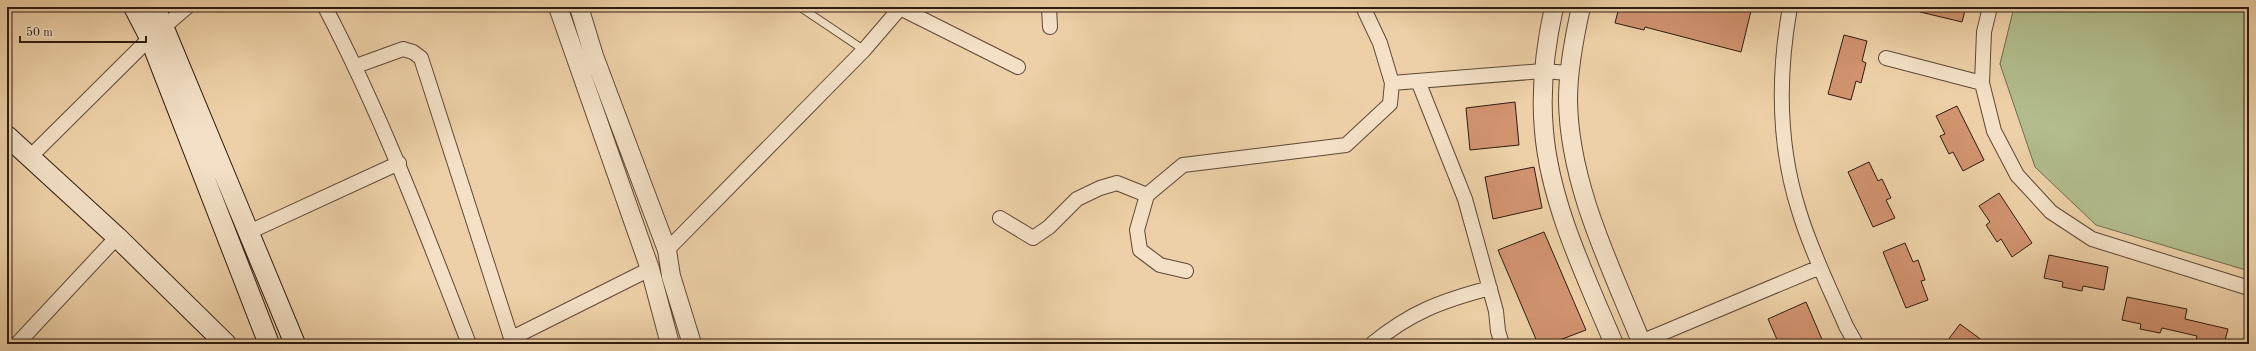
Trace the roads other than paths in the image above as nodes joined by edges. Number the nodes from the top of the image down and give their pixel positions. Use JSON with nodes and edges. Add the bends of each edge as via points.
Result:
{"nodes":[{"id":1,"x":134,"y":7,"type":"edge"},
{"id":2,"x":155,"y":7,"type":"edge"},
{"id":3,"x":187,"y":7,"type":"edge"},
{"id":4,"x":325,"y":7,"type":"edge"},
{"id":5,"x":558,"y":7,"type":"edge"},
{"id":6,"x":579,"y":7,"type":"edge"},
{"id":7,"x":800,"y":7,"type":"edge"},
{"id":8,"x":901,"y":7,"type":"edge"},
{"id":9,"x":1049,"y":7,"type":"edge"},
{"id":10,"x":1363,"y":7,"type":"edge"},
{"id":11,"x":1554,"y":7,"type":"edge"},
{"id":12,"x":1581,"y":7,"type":"edge"},
{"id":13,"x":1790,"y":7,"type":"edge"},
{"id":14,"x":1990,"y":7,"type":"edge"},
{"id":15,"x":1050,"y":27,"type":"dead end"},
{"id":16,"x":158,"y":32,"type":"junction"},
{"id":17,"x":864,"y":50,"type":"junction"},
{"id":18,"x":1886,"y":58,"type":"dead end"},
{"id":19,"x":356,"y":66,"type":"junction"},
{"id":20,"x":1018,"y":67,"type":"dead end"},
{"id":21,"x":1543,"y":71,"type":"junction"},
{"id":22,"x":1570,"y":73,"type":"junction"},
{"id":23,"x":1418,"y":81,"type":"junction"},
{"id":24,"x":1392,"y":83,"type":"junction"},
{"id":25,"x":1982,"y":83,"type":"junction"},
{"id":26,"x":7,"y":136,"type":"edge"},
{"id":27,"x":30,"y":157,"type":"junction"},
{"id":28,"x":399,"y":163,"type":"junction"},
{"id":29,"x":1147,"y":195,"type":"junction"},
{"id":30,"x":1000,"y":218,"type":"dead end"},
{"id":31,"x":249,"y":232,"type":"junction"},
{"id":32,"x":117,"y":237,"type":"junction"},
{"id":33,"x":667,"y":250,"type":"junction"},
{"id":34,"x":1820,"y":267,"type":"junction"},
{"id":35,"x":650,"y":270,"type":"junction"},
{"id":36,"x":1186,"y":272,"type":"dead end"},
{"id":37,"x":1490,"y":288,"type":"junction"},
{"id":38,"x":2249,"y":288,"type":"edge"},
{"id":39,"x":513,"y":341,"type":"edge"},
{"id":40,"x":1612,"y":341,"type":"edge"},
{"id":41,"x":1641,"y":343,"type":"edge"},
{"id":42,"x":17,"y":344,"type":"edge"},
{"id":43,"x":226,"y":344,"type":"edge"},
{"id":44,"x":269,"y":344,"type":"edge"},
{"id":45,"x":295,"y":344,"type":"edge"},
{"id":46,"x":469,"y":344,"type":"edge"},
{"id":47,"x":670,"y":344,"type":"edge"},
{"id":48,"x":692,"y":344,"type":"edge"},
{"id":49,"x":1372,"y":344,"type":"edge"},
{"id":50,"x":1502,"y":344,"type":"edge"},
{"id":51,"x":1856,"y":344,"type":"edge"}],
"edges":[{"from":1,"to":16,"type":"main road"},
{"from":2,"to":16,"type":"main road"},
{"from":3,"to":16,"type":"street"},
{"from":4,"to":19,"type":"street"},
{"from":5,"to":35,"type":"street"},
{"from":6,"to":33,"type":"street","via":[[594,56]]},
{"from":7,"to":17,"type":"lane"},
{"from":8,"to":17,"type":"street"},
{"from":8,"to":20,"type":"street"},
{"from":9,"to":15,"type":"street"},
{"from":10,"to":24,"type":"street","via":[[1380,43]]},
{"from":11,"to":21,"type":"street"},
{"from":12,"to":22,"type":"street"},
{"from":13,"to":34,"type":"street","via":[[1785,34],[1781,93],[1786,153],[1799,211]]},
{"from":14,"to":25,"type":"street","via":[[1984,32]]},
{"from":16,"to":27,"type":"street"},
{"from":16,"to":31,"type":"main road"},
{"from":16,"to":44,"type":"main road"},
{"from":17,"to":33,"type":"street"},
{"from":18,"to":25,"type":"street"},
{"from":19,"to":28,"type":"street"},
{"from":19,"to":39,"type":"street","via":[[403,49],[421,58]]},
{"from":21,"to":22,"type":"street"},
{"from":21,"to":23,"type":"street"},
{"from":21,"to":40,"type":"street","via":[[1544,131],[1555,191]]},
{"from":22,"to":41,"type":"street","via":[[1570,129],[1580,184]]},
{"from":23,"to":24,"type":"street"},
{"from":23,"to":37,"type":"street","via":[[1465,200]]},
{"from":24,"to":29,"type":"street","via":[[1390,104],[1346,145],[1183,164]]},
{"from":25,"to":38,"type":"street","via":[[1997,138],[2017,175],[2051,212],[2092,239]]},
{"from":26,"to":27,"type":"main road"},
{"from":27,"to":32,"type":"main road"},
{"from":28,"to":31,"type":"street"},
{"from":28,"to":46,"type":"street"},
{"from":29,"to":30,"type":"street","via":[[1117,183],[1100,188],[1077,199],[1049,227],[1033,238]]},
{"from":29,"to":36,"type":"street","via":[[1137,230],[1140,250],[1160,265]]},
{"from":31,"to":45,"type":"main road"},
{"from":32,"to":42,"type":"street"},
{"from":32,"to":43,"type":"main road"},
{"from":33,"to":48,"type":"street","via":[[671,276]]},
{"from":34,"to":41,"type":"street"},
{"from":34,"to":51,"type":"street"},
{"from":35,"to":39,"type":"street"},
{"from":35,"to":47,"type":"street"},
{"from":37,"to":49,"type":"street","via":[[1416,312]]},
{"from":37,"to":50,"type":"street"},
{"from":40,"to":41,"type":"street","via":[[1627,334]]}]}
